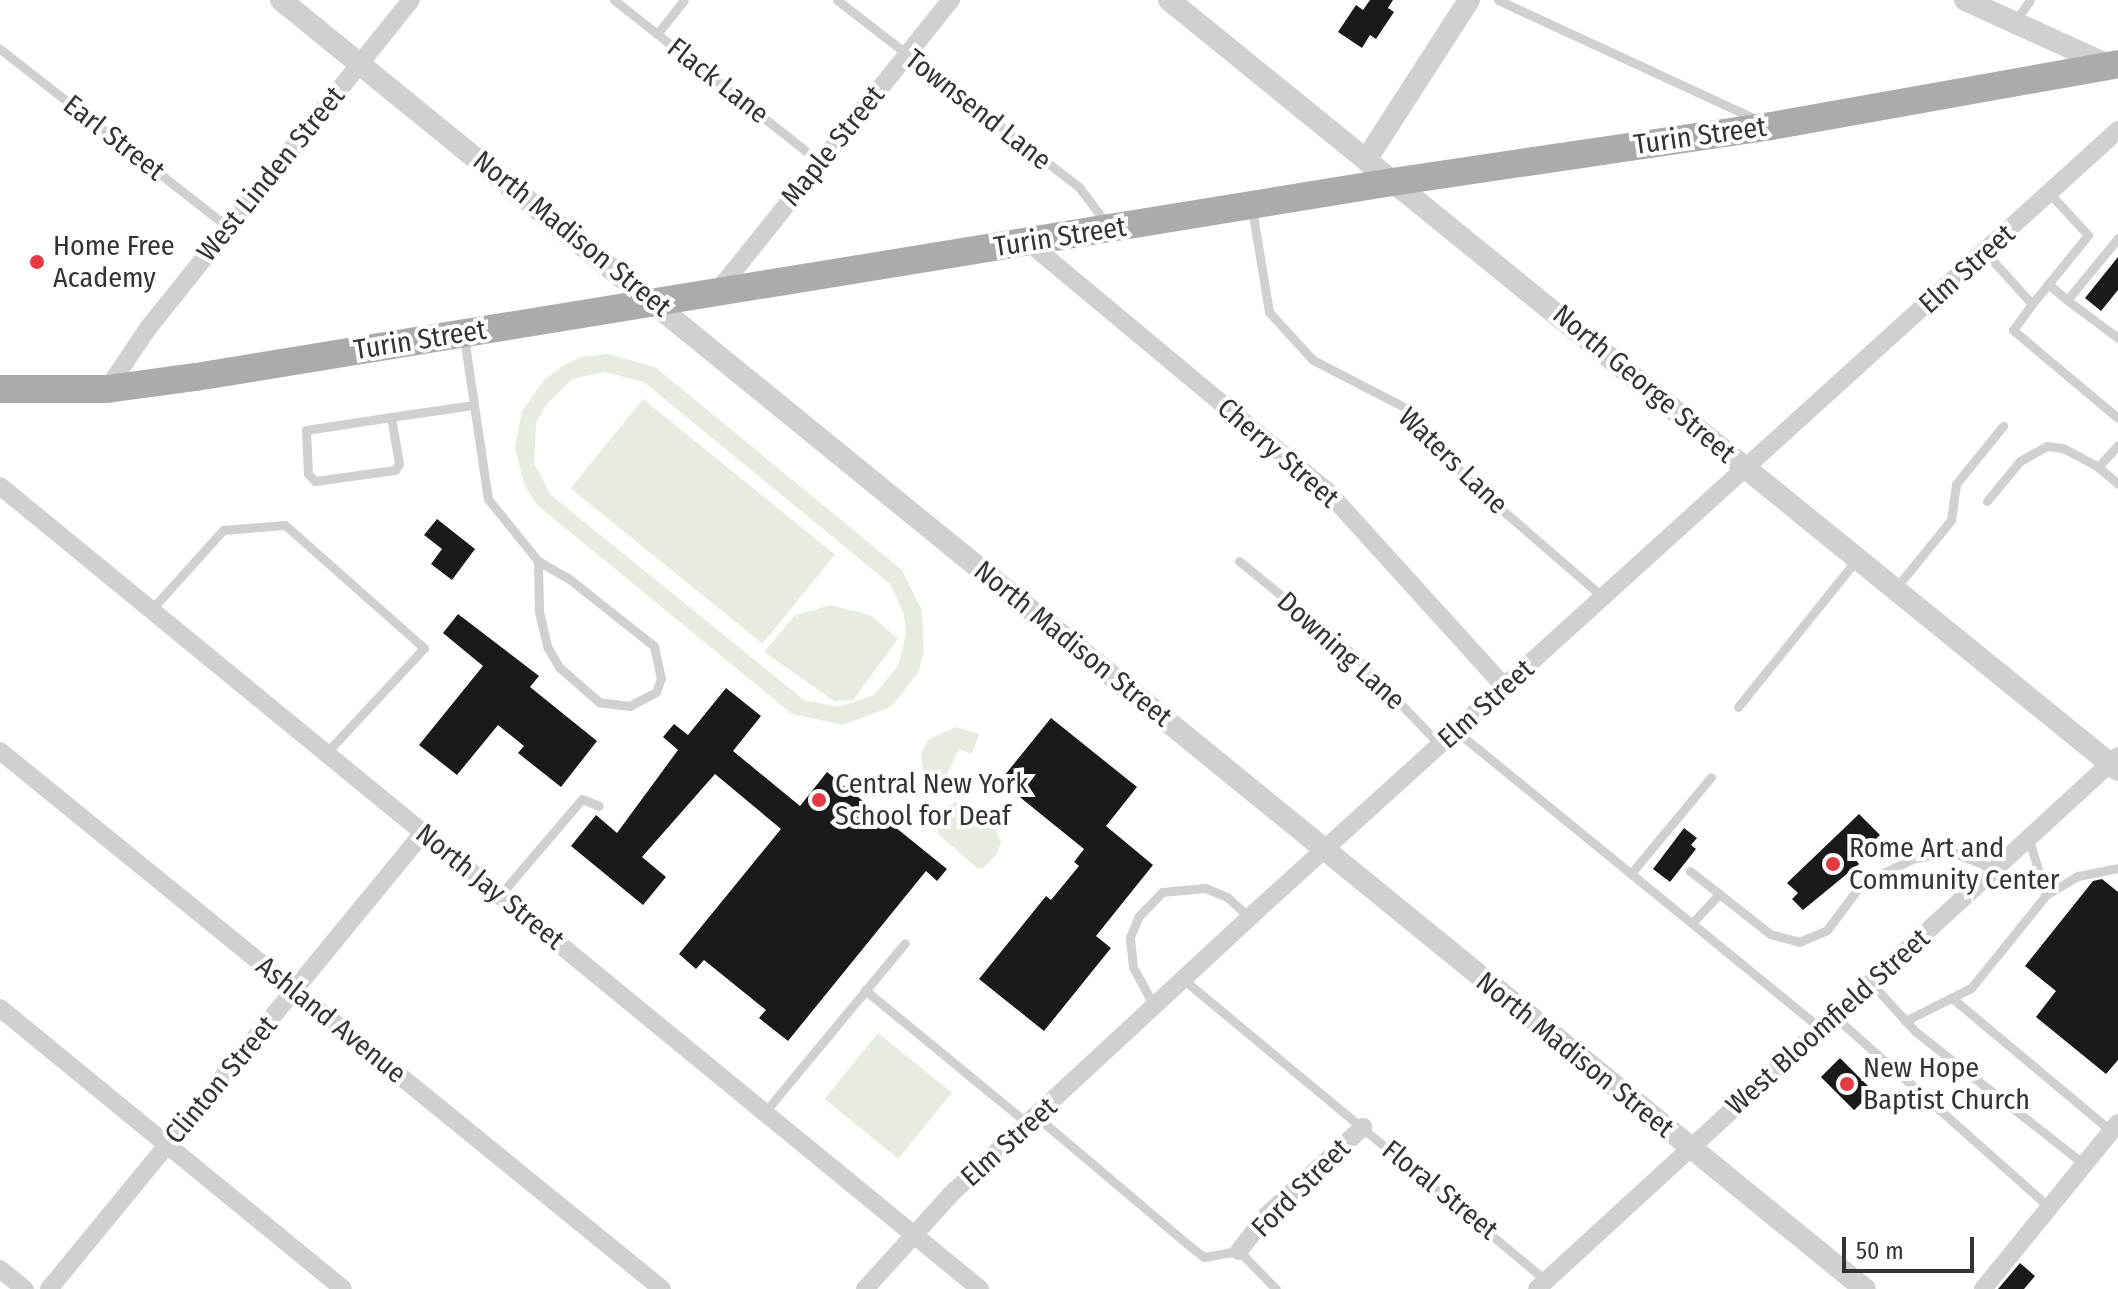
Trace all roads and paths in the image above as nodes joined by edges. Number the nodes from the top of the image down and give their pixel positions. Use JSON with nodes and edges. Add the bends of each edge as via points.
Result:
{"nodes":[{"id":1,"x":281,"y":0,"type":"edge"},
{"id":2,"x":411,"y":0,"type":"edge"},
{"id":3,"x":614,"y":0,"type":"edge"},
{"id":4,"x":684,"y":0,"type":"edge"},
{"id":5,"x":837,"y":0,"type":"edge"},
{"id":6,"x":951,"y":0,"type":"edge"},
{"id":7,"x":1169,"y":0,"type":"edge"},
{"id":8,"x":1469,"y":0,"type":"edge"},
{"id":9,"x":1498,"y":0,"type":"edge"},
{"id":10,"x":1965,"y":0,"type":"edge"},
{"id":11,"x":2030,"y":0,"type":"edge"},
{"id":12,"x":2014,"y":23,"type":"junction"},
{"id":13,"x":657,"y":34,"type":"junction"},
{"id":14,"x":0,"y":49,"type":"edge"},
{"id":15,"x":906,"y":55,"type":"junction"},
{"id":16,"x":360,"y":63,"type":"junction"},
{"id":17,"x":2116,"y":66,"type":"edge"},
{"id":18,"x":1771,"y":126,"type":"junction"},
{"id":19,"x":2118,"y":130,"type":"edge"},
{"id":20,"x":1366,"y":160,"type":"junction"},
{"id":21,"x":821,"y":163,"type":"junction"},
{"id":22,"x":1392,"y":182,"type":"junction"},
{"id":23,"x":2050,"y":194,"type":"junction"},
{"id":24,"x":1252,"y":205,"type":"junction"},
{"id":25,"x":229,"y":228,"type":"junction"},
{"id":26,"x":1110,"y":229,"type":"junction"},
{"id":27,"x":2118,"y":238,"type":"edge"},
{"id":28,"x":1028,"y":242,"type":"junction"},
{"id":29,"x":1985,"y":252,"type":"junction"},
{"id":30,"x":2048,"y":284,"type":"junction"},
{"id":31,"x":716,"y":293,"type":"junction"},
{"id":32,"x":2067,"y":300,"type":"junction"},
{"id":33,"x":658,"y":302,"type":"junction"},
{"id":34,"x":2032,"y":304,"type":"junction"},
{"id":35,"x":464,"y":333,"type":"junction"},
{"id":36,"x":2118,"y":338,"type":"edge"},
{"id":37,"x":0,"y":389,"type":"edge"},
{"id":38,"x":107,"y":389,"type":"junction"},
{"id":39,"x":473,"y":405,"type":"junction"},
{"id":40,"x":391,"y":417,"type":"junction"},
{"id":41,"x":2118,"y":418,"type":"edge"},
{"id":42,"x":2003,"y":426,"type":"dead end"},
{"id":43,"x":2118,"y":445,"type":"edge"},
{"id":44,"x":2098,"y":467,"type":"junction"},
{"id":45,"x":1745,"y":468,"type":"junction"},
{"id":46,"x":2118,"y":484,"type":"edge"},
{"id":47,"x":0,"y":486,"type":"edge"},
{"id":48,"x":1987,"y":501,"type":"dead end"},
{"id":49,"x":1857,"y":559,"type":"junction"},
{"id":50,"x":538,"y":561,"type":"junction"},
{"id":51,"x":1239,"y":561,"type":"dead end"},
{"id":52,"x":1895,"y":589,"type":"junction"},
{"id":53,"x":1603,"y":597,"type":"junction"},
{"id":54,"x":151,"y":610,"type":"junction"},
{"id":55,"x":1505,"y":687,"type":"junction"},
{"id":56,"x":1738,"y":707,"type":"dead end"},
{"id":57,"x":1456,"y":731,"type":"junction"},
{"id":58,"x":1440,"y":745,"type":"junction"},
{"id":59,"x":0,"y":751,"type":"edge"},
{"id":60,"x":326,"y":753,"type":"junction"},
{"id":61,"x":2115,"y":763,"type":"edge"},
{"id":62,"x":1711,"y":777,"type":"dead end"},
{"id":63,"x":599,"y":806,"type":"dead end"},
{"id":64,"x":423,"y":833,"type":"junction"},
{"id":65,"x":2029,"y":840,"type":"junction"},
{"id":66,"x":1326,"y":848,"type":"junction"},
{"id":67,"x":2118,"y":868,"type":"edge"},
{"id":68,"x":1995,"y":869,"type":"junction"},
{"id":69,"x":1633,"y":871,"type":"junction"},
{"id":70,"x":1690,"y":871,"type":"dead end"},
{"id":71,"x":1719,"y":894,"type":"junction"},
{"id":72,"x":500,"y":895,"type":"junction"},
{"id":73,"x":2046,"y":895,"type":"junction"},
{"id":74,"x":1249,"y":917,"type":"junction"},
{"id":75,"x":1693,"y":922,"type":"junction"},
{"id":76,"x":905,"y":943,"type":"dead end"},
{"id":77,"x":1184,"y":980,"type":"junction"},
{"id":78,"x":1872,"y":984,"type":"junction"},
{"id":79,"x":865,"y":990,"type":"junction"},
{"id":80,"x":296,"y":991,"type":"junction"},
{"id":81,"x":1952,"y":998,"type":"junction"},
{"id":82,"x":0,"y":1008,"type":"edge"},
{"id":83,"x":1155,"y":1008,"type":"junction"},
{"id":84,"x":1905,"y":1021,"type":"junction"},
{"id":85,"x":1828,"y":1023,"type":"junction"},
{"id":86,"x":765,"y":1112,"type":"junction"},
{"id":87,"x":1033,"y":1121,"type":"junction"},
{"id":88,"x":1363,"y":1127,"type":"junction"},
{"id":89,"x":2115,"y":1127,"type":"edge"},
{"id":90,"x":166,"y":1145,"type":"junction"},
{"id":91,"x":1689,"y":1148,"type":"junction"},
{"id":92,"x":2084,"y":1164,"type":"junction"},
{"id":93,"x":2049,"y":1207,"type":"junction"},
{"id":94,"x":913,"y":1234,"type":"junction"},
{"id":95,"x":1239,"y":1251,"type":"junction"},
{"id":96,"x":0,"y":1269,"type":"edge"},
{"id":97,"x":1542,"y":1285,"type":"edge"},
{"id":98,"x":25,"y":1289,"type":"edge"},
{"id":99,"x":49,"y":1289,"type":"edge"},
{"id":100,"x":343,"y":1289,"type":"edge"},
{"id":101,"x":662,"y":1289,"type":"edge"},
{"id":102,"x":865,"y":1289,"type":"edge"},
{"id":103,"x":980,"y":1289,"type":"edge"},
{"id":104,"x":1276,"y":1289,"type":"edge"},
{"id":105,"x":1865,"y":1289,"type":"edge"},
{"id":106,"x":1983,"y":1289,"type":"edge"}],
"edges":[{"from":1,"to":16,"type":"street","name":"North Madison Street"},
{"from":2,"to":16,"type":"street","name":"West Linden Street"},
{"from":3,"to":13,"type":"lane","name":"Flack Lane"},
{"from":4,"to":13,"type":"lane"},
{"from":5,"to":15,"type":"lane","name":"Townsend Lane"},
{"from":6,"to":15,"type":"street","name":"Maple Street"},
{"from":7,"to":20,"type":"street","name":"North George Street"},
{"from":8,"to":20,"type":"street"},
{"from":9,"to":18,"type":"lane"},
{"from":10,"to":12,"type":"street"},
{"from":11,"to":12,"type":"lane"},
{"from":12,"to":17,"type":"street"},
{"from":13,"to":21,"type":"lane","name":"Flack Lane"},
{"from":14,"to":25,"type":"lane","name":"Earl Street"},
{"from":15,"to":21,"type":"street","name":"Maple Street"},
{"from":15,"to":26,"type":"lane","name":"Townsend Lane","via":[[1079,187]]},
{"from":16,"to":25,"type":"street","name":"West Linden Street"},
{"from":16,"to":33,"type":"street","name":"North Madison Street"},
{"from":17,"to":18,"type":"main road","name":"Turin Street"},
{"from":18,"to":22,"type":"main road","name":"Turin Street"},
{"from":19,"to":23,"type":"street","name":"Elm Street"},
{"from":20,"to":22,"type":"street","name":"North George Street"},
{"from":21,"to":31,"type":"street","name":"Maple Street"},
{"from":22,"to":24,"type":"main road","name":"Turin Street"},
{"from":22,"to":45,"type":"street","name":"North George Street"},
{"from":23,"to":29,"type":"street","name":"Elm Street"},
{"from":23,"to":30,"type":"lane","via":[[2088,235]]},
{"from":24,"to":26,"type":"main road","name":"Turin Street"},
{"from":24,"to":53,"type":"lane","name":"Waters Lane","via":[[1269,312],[1313,360],[1404,407],[1472,484]]},
{"from":25,"to":38,"type":"street","name":"West Linden Street"},
{"from":26,"to":28,"type":"main road","name":"Turin Street"},
{"from":27,"to":32,"type":"lane"},
{"from":28,"to":31,"type":"main road","name":"Turin Street"},
{"from":28,"to":55,"type":"street","name":"Cherry Street","via":[[1328,492]]},
{"from":29,"to":34,"type":"lane"},
{"from":29,"to":45,"type":"street","name":"Elm Street"},
{"from":30,"to":32,"type":"lane"},
{"from":30,"to":34,"type":"lane"},
{"from":31,"to":33,"type":"main road","name":"Turin Street"},
{"from":32,"to":36,"type":"lane"},
{"from":33,"to":35,"type":"main road","name":"Turin Street"},
{"from":33,"to":66,"type":"street","name":"North Madison Street"},
{"from":34,"to":41,"type":"lane","via":[[2013,330]]},
{"from":35,"to":38,"type":"main road","name":"Turin Street"},
{"from":35,"to":39,"type":"lane"},
{"from":37,"to":38,"type":"main road","name":"Turin Street"},
{"from":39,"to":40,"type":"lane"},
{"from":39,"to":50,"type":"lane","via":[[488,499]]},
{"from":40,"to":40,"type":"lane","via":[[306,430],[308,474],[315,481],[395,470],[399,464]]},
{"from":42,"to":52,"type":"lane","via":[[1956,484],[1951,520]]},
{"from":43,"to":44,"type":"lane"},
{"from":44,"to":46,"type":"lane"},
{"from":44,"to":48,"type":"lane","via":[[2063,448],[2047,446],[2020,461]]},
{"from":45,"to":49,"type":"street","name":"North George Street"},
{"from":45,"to":53,"type":"street","name":"Elm Street"},
{"from":47,"to":54,"type":"street","name":"North Jay Street"},
{"from":49,"to":52,"type":"street","name":"North George Street"},
{"from":49,"to":56,"type":"lane"},
{"from":50,"to":50,"type":"lane","via":[[539,610],[547,646],[559,667],[599,702],[630,706],[656,692],[661,678],[654,646],[579,586]]},
{"from":51,"to":58,"type":"lane","name":"Downing Lane","via":[[1353,654]]},
{"from":52,"to":61,"type":"street","name":"North George Street"},
{"from":53,"to":55,"type":"street","name":"Elm Street"},
{"from":54,"to":60,"type":"street","name":"North Jay Street"},
{"from":54,"to":60,"type":"lane","via":[[223,530],[285,525],[424,648]]},
{"from":55,"to":57,"type":"street","name":"Elm Street"},
{"from":57,"to":58,"type":"street","name":"Elm Street"},
{"from":57,"to":69,"type":"lane"},
{"from":58,"to":66,"type":"street","name":"Elm Street"},
{"from":59,"to":80,"type":"street","name":"Ashland Avenue"},
{"from":60,"to":64,"type":"street","name":"North Jay Street"},
{"from":61,"to":65,"type":"street","name":"West Bloomfield Street"},
{"from":62,"to":69,"type":"lane"},
{"from":63,"to":72,"type":"lane","via":[[582,799]]},
{"from":64,"to":72,"type":"street","name":"North Jay Street"},
{"from":64,"to":80,"type":"street","name":"Clinton Street"},
{"from":65,"to":68,"type":"street","name":"West Bloomfield Street"},
{"from":65,"to":73,"type":"lane"},
{"from":66,"to":74,"type":"street","name":"Elm Street"},
{"from":66,"to":91,"type":"street","name":"North Madison Street"},
{"from":67,"to":73,"type":"lane","via":[[2078,876]]},
{"from":68,"to":71,"type":"lane","via":[[1952,852],[1915,858],[1862,883],[1827,930],[1799,942],[1770,934]]},
{"from":68,"to":78,"type":"street","name":"West Bloomfield Street"},
{"from":69,"to":75,"type":"lane"},
{"from":70,"to":71,"type":"lane"},
{"from":71,"to":75,"type":"lane"},
{"from":72,"to":86,"type":"street","name":"North Jay Street"},
{"from":73,"to":81,"type":"lane","via":[[1971,988]]},
{"from":74,"to":77,"type":"street","name":"Elm Street"},
{"from":74,"to":83,"type":"lane","via":[[1227,897],[1205,888],[1162,892],[1139,916],[1130,937],[1133,967]]},
{"from":75,"to":85,"type":"lane"},
{"from":76,"to":79,"type":"lane"},
{"from":77,"to":83,"type":"street","name":"Elm Street"},
{"from":77,"to":88,"type":"lane","name":"Floral Street"},
{"from":78,"to":84,"type":"lane"},
{"from":78,"to":85,"type":"street","name":"West Bloomfield Street"},
{"from":79,"to":86,"type":"lane"},
{"from":79,"to":87,"type":"lane"},
{"from":80,"to":90,"type":"street","name":"Clinton Street"},
{"from":80,"to":101,"type":"street","name":"Ashland Avenue"},
{"from":81,"to":84,"type":"lane"},
{"from":81,"to":89,"type":"lane"},
{"from":82,"to":90,"type":"street"},
{"from":83,"to":87,"type":"street","name":"Elm Street"},
{"from":84,"to":92,"type":"lane"},
{"from":85,"to":91,"type":"street","name":"West Bloomfield Street"},
{"from":85,"to":93,"type":"lane","via":[[1933,1098]]},
{"from":86,"to":94,"type":"street","name":"North Jay Street"},
{"from":87,"to":94,"type":"street","name":"Elm Street"},
{"from":87,"to":95,"type":"lane","via":[[1204,1257]]},
{"from":88,"to":95,"type":"street","name":"Ford Street","via":[[1266,1216]]},
{"from":88,"to":97,"type":"lane","name":"Floral Street"},
{"from":89,"to":92,"type":"street"},
{"from":90,"to":99,"type":"street","name":"Clinton Street"},
{"from":90,"to":100,"type":"street"},
{"from":91,"to":97,"type":"street","name":"West Bloomfield Street"},
{"from":91,"to":105,"type":"street","name":"North Madison Street"},
{"from":92,"to":93,"type":"street"},
{"from":93,"to":106,"type":"street"},
{"from":94,"to":102,"type":"street","name":"Elm Street"},
{"from":94,"to":103,"type":"street","name":"North Jay Street"},
{"from":95,"to":104,"type":"lane"},
{"from":96,"to":98,"type":"street"}]}
